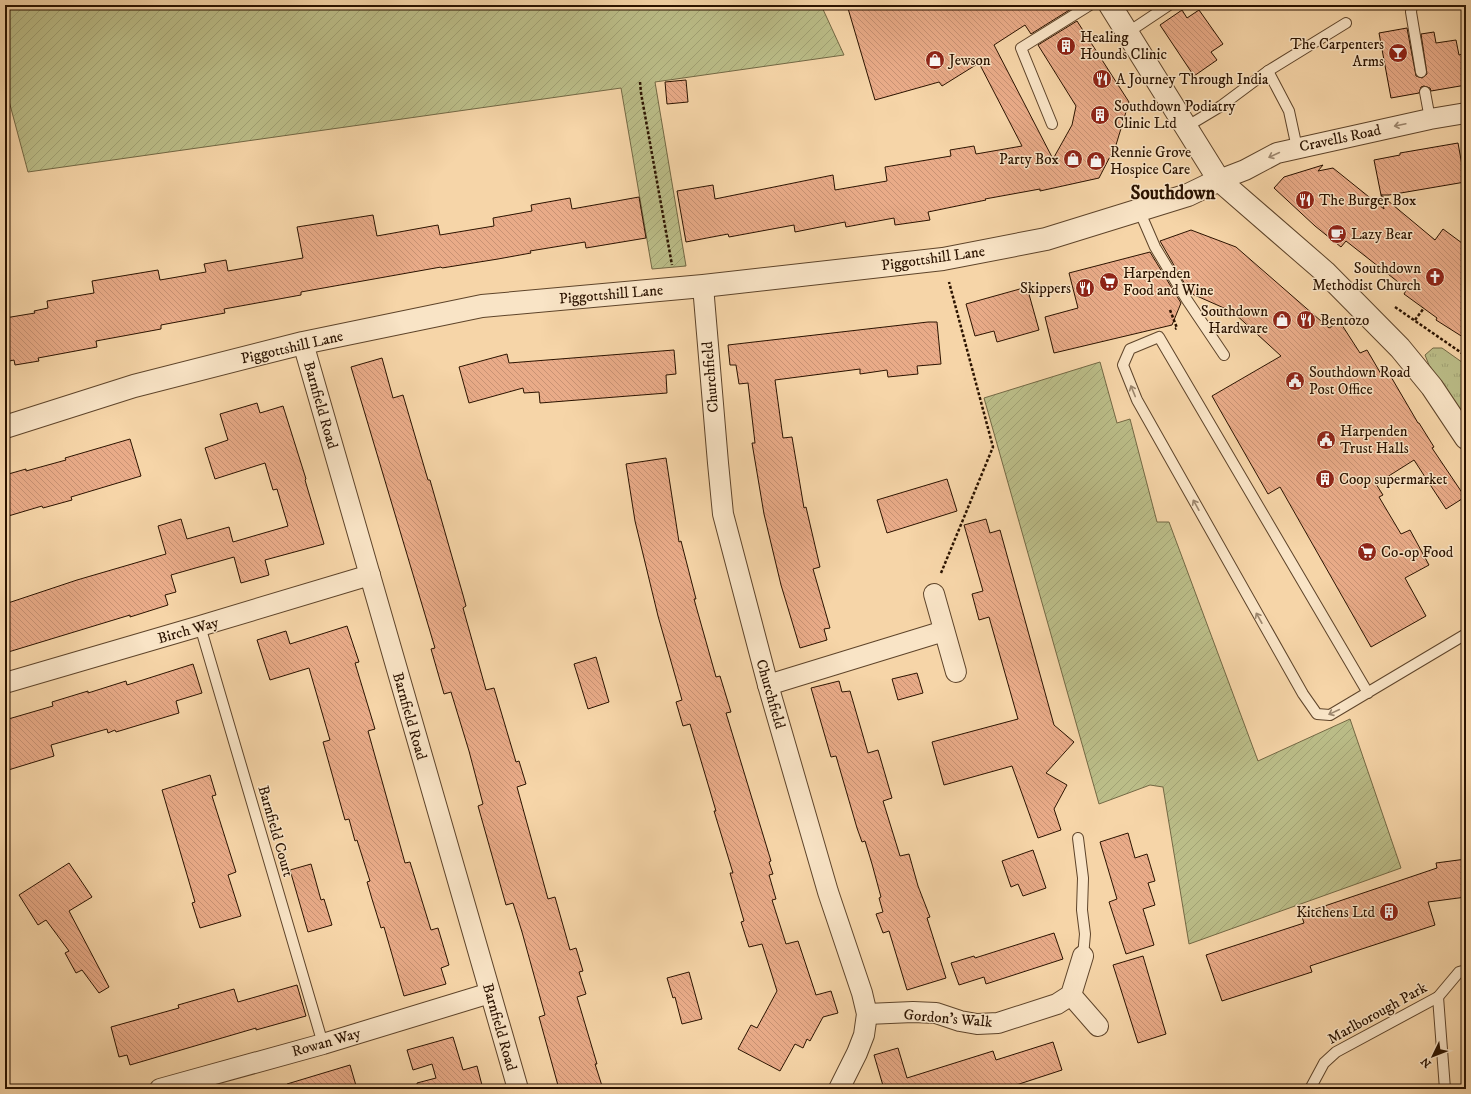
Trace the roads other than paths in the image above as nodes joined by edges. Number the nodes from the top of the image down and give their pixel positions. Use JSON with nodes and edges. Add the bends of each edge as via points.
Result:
{"nodes":[{"id":1,"x":1090,"y":5,"type":"edge"},
{"id":2,"x":1110,"y":5,"type":"edge"},
{"id":3,"x":1169,"y":5,"type":"edge"},
{"id":4,"x":1412,"y":5,"type":"edge"},
{"id":5,"x":1346,"y":23,"type":"dead end"},
{"id":6,"x":1127,"y":33,"type":"junction"},
{"id":7,"x":1268,"y":71,"type":"junction"},
{"id":8,"x":1421,"y":72,"type":"dead end"},
{"id":9,"x":1426,"y":92,"type":"dead end"},
{"id":10,"x":1466,"y":113,"type":"edge"},
{"id":11,"x":1430,"y":119,"type":"junction"},
{"id":12,"x":1052,"y":124,"type":"dead end"},
{"id":13,"x":1186,"y":127,"type":"junction"},
{"id":14,"x":1297,"y":148,"type":"junction"},
{"id":15,"x":1219,"y":180,"type":"junction"},
{"id":16,"x":1139,"y":210,"type":"junction"},
{"id":17,"x":703,"y":286,"type":"junction"},
{"id":18,"x":303,"y":343,"type":"junction"},
{"id":19,"x":1224,"y":355,"type":"dead end"},
{"id":20,"x":5,"y":426,"type":"edge"},
{"id":21,"x":1466,"y":438,"type":"edge"},
{"id":22,"x":370,"y":574,"type":"junction"},
{"id":23,"x":934,"y":594,"type":"road end"},
{"id":24,"x":200,"y":626,"type":"junction"},
{"id":25,"x":944,"y":631,"type":"junction"},
{"id":26,"x":1466,"y":634,"type":"edge"},
{"id":27,"x":956,"y":672,"type":"dead end"},
{"id":28,"x":5,"y":683,"type":"edge"},
{"id":29,"x":768,"y":685,"type":"junction"},
{"id":30,"x":1368,"y":693,"type":"junction"},
{"id":31,"x":1078,"y":838,"type":"dead end"},
{"id":32,"x":1083,"y":956,"type":"joint"},
{"id":33,"x":1466,"y":970,"type":"edge"},
{"id":34,"x":490,"y":993,"type":"junction"},
{"id":35,"x":1071,"y":995,"type":"junction"},
{"id":36,"x":1438,"y":997,"type":"junction"},
{"id":37,"x":866,"y":1014,"type":"junction"},
{"id":38,"x":1098,"y":1026,"type":"dead end"},
{"id":39,"x":323,"y":1044,"type":"junction"},
{"id":40,"x":160,"y":1089,"type":"edge"},
{"id":41,"x":518,"y":1089,"type":"edge"},
{"id":42,"x":839,"y":1089,"type":"edge"},
{"id":43,"x":1310,"y":1089,"type":"edge"},
{"id":44,"x":1445,"y":1089,"type":"edge"}],
"edges":[{"from":1,"to":12,"type":"lane","via":[[1021,48]]},
{"from":2,"to":6,"type":"street"},
{"from":3,"to":6,"type":"lane"},
{"from":4,"to":8,"type":"lane"},
{"from":5,"to":7,"type":"lane"},
{"from":6,"to":13,"type":"street"},
{"from":7,"to":13,"type":"lane","via":[[1221,106]]},
{"from":7,"to":14,"type":"lane","via":[[1289,111]]},
{"from":9,"to":11,"type":"lane"},
{"from":10,"to":11,"type":"street","name":"Cravells Road"},
{"from":11,"to":14,"type":"street","name":"Cravells Road","one_way":true},
{"from":13,"to":15,"type":"street"},
{"from":14,"to":15,"type":"street","name":"Cravells Road","one_way":true,"via":[[1277,153]]},
{"from":15,"to":16,"type":"street","name":"Piggottshill Lane","via":[[1188,195]]},
{"from":15,"to":21,"type":"street","via":[[1325,272],[1400,348],[1432,387]]},
{"from":16,"to":17,"type":"street","name":"Piggottshill Lane","via":[[1046,239],[943,258]]},
{"from":16,"to":19,"type":"lane","via":[[1156,247],[1187,300]]},
{"from":17,"to":18,"type":"street","name":"Piggottshill Lane","via":[[482,306]]},
{"from":17,"to":29,"type":"street","name":"Churchfield","via":[[723,514]]},
{"from":18,"to":20,"type":"street","name":"Piggottshill Lane","via":[[134,386]]},
{"from":18,"to":22,"type":"street","name":"Barnfield Road"},
{"from":22,"to":24,"type":"street","name":"Birch Way"},
{"from":22,"to":34,"type":"street","name":"Barnfield Road"},
{"from":23,"to":25,"type":"street"},
{"from":24,"to":28,"type":"street","name":"Birch Way"},
{"from":24,"to":39,"type":"lane","name":"Barnfield Court"},
{"from":25,"to":27,"type":"street"},
{"from":25,"to":29,"type":"street"},
{"from":26,"to":30,"type":"lane"},
{"from":29,"to":37,"type":"street","name":"Churchfield","via":[[828,892],[862,993]]},
{"from":30,"to":30,"type":"lane","one_way":true,"via":[[1330,715],[1317,714],[1303,694],[1137,400],[1123,365],[1130,349],[1159,336]]},
{"from":31,"to":32,"type":"lane","via":[[1083,878]]},
{"from":32,"to":35,"type":"street"},
{"from":33,"to":36,"type":"lane","name":"Marlborough Park","via":[[1459,972]]},
{"from":34,"to":39,"type":"street","name":"Rowan Way"},
{"from":34,"to":41,"type":"street","name":"Barnfield Road"},
{"from":35,"to":37,"type":"street","name":"Gordon's Walk","via":[[1057,1004],[998,1023],[977,1024],[936,1013]]},
{"from":35,"to":38,"type":"street"},
{"from":36,"to":43,"type":"lane","name":"Marlborough Park","via":[[1336,1052],[1324,1063]]},
{"from":36,"to":44,"type":"lane"},
{"from":37,"to":42,"type":"street","name":"Churchfield","via":[[860,1047]]},
{"from":39,"to":40,"type":"street","name":"Rowan Way"}]}
